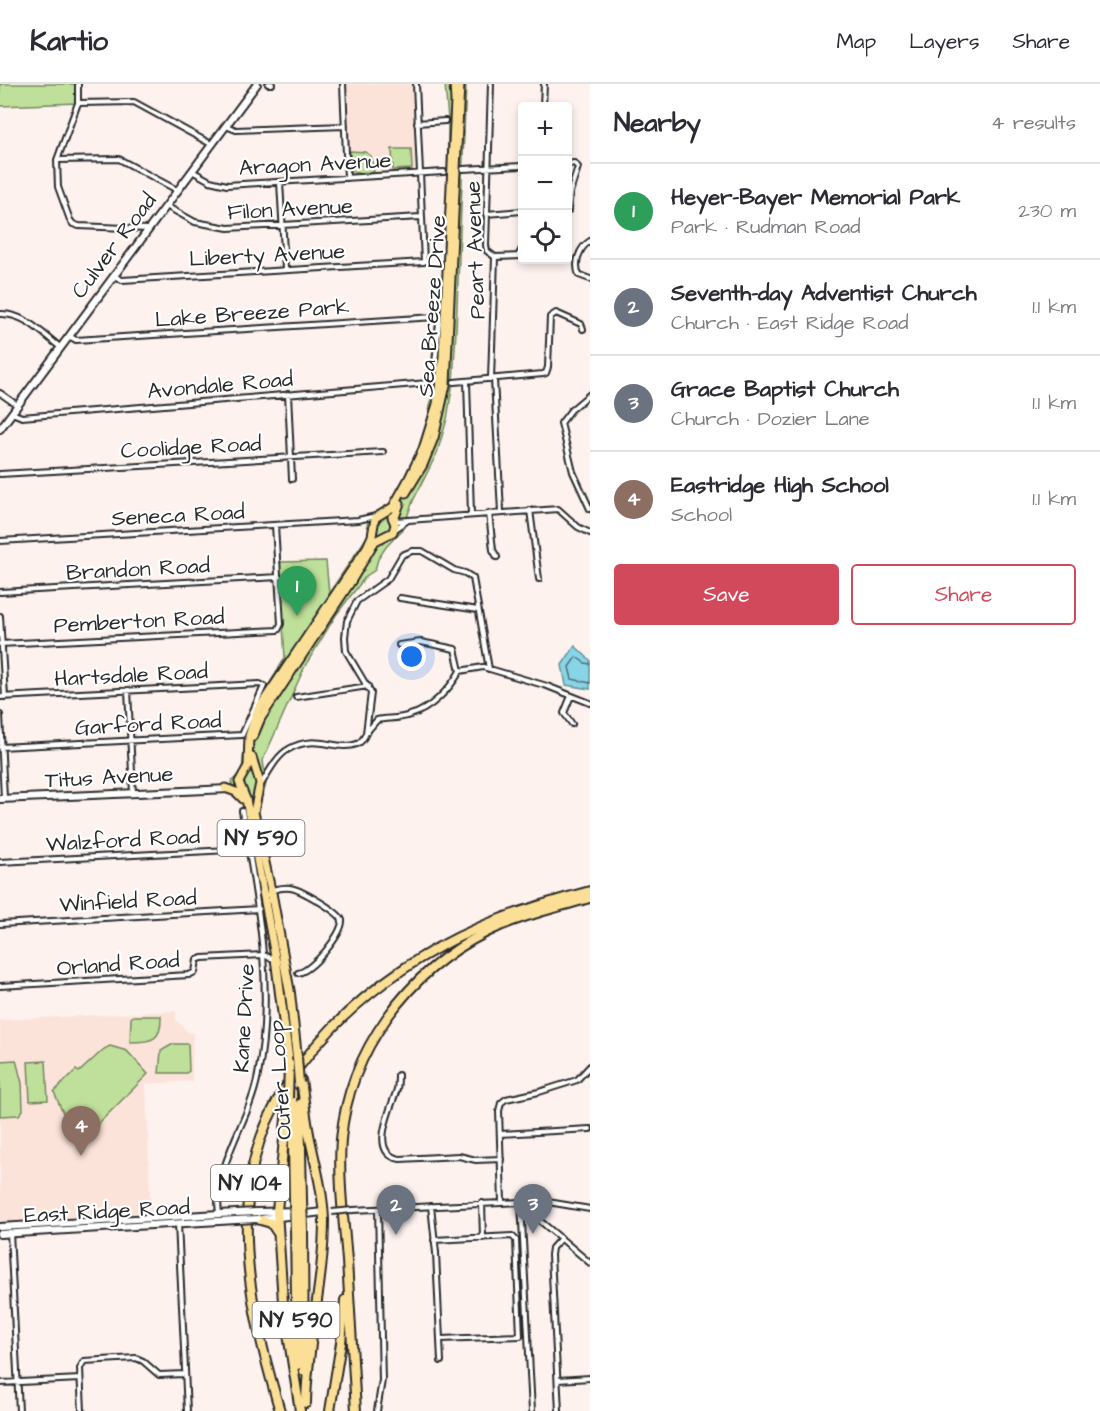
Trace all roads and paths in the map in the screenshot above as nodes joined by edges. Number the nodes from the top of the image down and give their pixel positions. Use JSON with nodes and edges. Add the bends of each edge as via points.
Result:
{"nodes":[{"id":1,"x":78,"y":84,"type":"edge"},
{"id":2,"x":257,"y":84,"type":"edge"},
{"id":3,"x":344,"y":84,"type":"edge"},
{"id":4,"x":416,"y":84,"type":"edge"},
{"id":5,"x":454,"y":84,"type":"edge"},
{"id":6,"x":460,"y":84,"type":"edge"},
{"id":7,"x":491,"y":84,"type":"edge"},
{"id":8,"x":544,"y":84,"type":"edge"},
{"id":9,"x":543,"y":102,"type":"edge"},
{"id":10,"x":78,"y":103,"type":"junction"},
{"id":11,"x":445,"y":121,"type":"dead end"},
{"id":12,"x":417,"y":123,"type":"junction"},
{"id":13,"x":226,"y":126,"type":"junction"},
{"id":14,"x":345,"y":126,"type":"junction"},
{"id":15,"x":211,"y":144,"type":"junction"},
{"id":16,"x":57,"y":160,"type":"junction"},
{"id":17,"x":572,"y":163,"type":"edge"},
{"id":18,"x":518,"y":166,"type":"edge"},
{"id":19,"x":464,"y":169,"type":"dead end"},
{"id":20,"x":487,"y":169,"type":"junction"},
{"id":21,"x":192,"y":170,"type":"junction"},
{"id":22,"x":444,"y":172,"type":"dead end"},
{"id":23,"x":419,"y":173,"type":"junction"},
{"id":24,"x":347,"y":178,"type":"junction"},
{"id":25,"x":280,"y":182,"type":"junction"},
{"id":26,"x":572,"y":186,"type":"edge"},
{"id":27,"x":177,"y":190,"type":"junction"},
{"id":28,"x":166,"y":206,"type":"junction"},
{"id":29,"x":518,"y":211,"type":"edge"},
{"id":30,"x":486,"y":214,"type":"junction"},
{"id":31,"x":421,"y":217,"type":"junction"},
{"id":32,"x":283,"y":225,"type":"junction"},
{"id":33,"x":148,"y":229,"type":"junction"},
{"id":34,"x":590,"y":241,"type":"edge"},
{"id":35,"x":518,"y":256,"type":"edge"},
{"id":36,"x":495,"y":257,"type":"junction"},
{"id":37,"x":285,"y":269,"type":"junction"},
{"id":38,"x":113,"y":276,"type":"junction"},
{"id":39,"x":590,"y":279,"type":"edge"},
{"id":40,"x":0,"y":314,"type":"edge"},
{"id":41,"x":583,"y":329,"type":"dead end"},
{"id":42,"x":69,"y":336,"type":"junction"},
{"id":43,"x":60,"y":347,"type":"junction"},
{"id":44,"x":493,"y":379,"type":"junction"},
{"id":45,"x":431,"y":381,"type":"joint"},
{"id":46,"x":467,"y":381,"type":"junction"},
{"id":47,"x":454,"y":382,"type":"dead end"},
{"id":48,"x":0,"y":393,"type":"edge"},
{"id":49,"x":288,"y":394,"type":"junction"},
{"id":50,"x":590,"y":394,"type":"edge"},
{"id":51,"x":17,"y":405,"type":"junction"},
{"id":52,"x":12,"y":412,"type":"junction"},
{"id":53,"x":0,"y":429,"type":"edge"},
{"id":54,"x":383,"y":452,"type":"dead end"},
{"id":55,"x":291,"y":457,"type":"junction"},
{"id":56,"x":0,"y":474,"type":"edge"},
{"id":57,"x":292,"y":479,"type":"dead end"},
{"id":58,"x":590,"y":509,"type":"edge"},
{"id":59,"x":530,"y":510,"type":"junction"},
{"id":60,"x":501,"y":512,"type":"junction"},
{"id":61,"x":489,"y":513,"type":"junction"},
{"id":62,"x":471,"y":514,"type":"junction"},
{"id":63,"x":382,"y":515,"type":"junction"},
{"id":64,"x":358,"y":520,"type":"junction"},
{"id":65,"x":394,"y":520,"type":"junction"},
{"id":66,"x":408,"y":520,"type":"junction"},
{"id":67,"x":275,"y":525,"type":"junction"},
{"id":68,"x":373,"y":527,"type":"junction"},
{"id":69,"x":394,"y":530,"type":"junction"},
{"id":70,"x":590,"y":533,"type":"edge"},
{"id":71,"x":382,"y":536,"type":"junction"},
{"id":72,"x":0,"y":541,"type":"edge"},
{"id":73,"x":497,"y":557,"type":"dead end"},
{"id":74,"x":279,"y":578,"type":"junction"},
{"id":75,"x":538,"y":579,"type":"dead end"},
{"id":76,"x":0,"y":592,"type":"edge"},
{"id":77,"x":399,"y":598,"type":"dead end"},
{"id":78,"x":478,"y":610,"type":"junction"},
{"id":79,"x":0,"y":616,"type":"edge"},
{"id":80,"x":1,"y":644,"type":"edge"},
{"id":81,"x":399,"y":645,"type":"dead end"},
{"id":82,"x":489,"y":669,"type":"junction"},
{"id":83,"x":460,"y":671,"type":"junction"},
{"id":84,"x":263,"y":685,"type":"joint"},
{"id":85,"x":368,"y":686,"type":"junction"},
{"id":86,"x":128,"y":690,"type":"junction"},
{"id":87,"x":571,"y":696,"type":"junction"},
{"id":88,"x":3,"y":697,"type":"edge"},
{"id":89,"x":296,"y":697,"type":"dead end"},
{"id":90,"x":590,"y":703,"type":"edge"},
{"id":91,"x":0,"y":715,"type":"edge"},
{"id":92,"x":572,"y":724,"type":"dead end"},
{"id":93,"x":366,"y":734,"type":"junction"},
{"id":94,"x":131,"y":741,"type":"junction"},
{"id":95,"x":1,"y":747,"type":"edge"},
{"id":96,"x":274,"y":766,"type":"junction"},
{"id":97,"x":257,"y":775,"type":"junction"},
{"id":98,"x":242,"y":776,"type":"junction"},
{"id":99,"x":260,"y":787,"type":"junction"},
{"id":100,"x":222,"y":788,"type":"junction"},
{"id":101,"x":243,"y":791,"type":"junction"},
{"id":102,"x":133,"y":793,"type":"junction"},
{"id":103,"x":2,"y":799,"type":"edge"},
{"id":104,"x":245,"y":811,"type":"junction"},
{"id":105,"x":248,"y":849,"type":"junction"},
{"id":106,"x":0,"y":862,"type":"edge"},
{"id":107,"x":271,"y":890,"type":"junction"},
{"id":108,"x":590,"y":891,"type":"edge"},
{"id":109,"x":590,"y":898,"type":"edge"},
{"id":110,"x":259,"y":909,"type":"junction"},
{"id":111,"x":0,"y":924,"type":"edge"},
{"id":112,"x":272,"y":944,"type":"junction"},
{"id":113,"x":263,"y":955,"type":"junction"},
{"id":114,"x":276,"y":962,"type":"junction"},
{"id":115,"x":298,"y":973,"type":"dead end"},
{"id":116,"x":0,"y":986,"type":"edge"},
{"id":117,"x":590,"y":1066,"type":"edge"},
{"id":118,"x":398,"y":1075,"type":"dead end"},
{"id":119,"x":300,"y":1082,"type":"junction"},
{"id":120,"x":290,"y":1095,"type":"junction"},
{"id":121,"x":590,"y":1129,"type":"edge"},
{"id":122,"x":500,"y":1134,"type":"junction"},
{"id":123,"x":501,"y":1159,"type":"junction"},
{"id":124,"x":298,"y":1199,"type":"junction"},
{"id":125,"x":502,"y":1202,"type":"junction"},
{"id":126,"x":521,"y":1202,"type":"junction"},
{"id":127,"x":532,"y":1202,"type":"junction"},
{"id":128,"x":482,"y":1203,"type":"junction"},
{"id":129,"x":431,"y":1206,"type":"junction"},
{"id":130,"x":378,"y":1209,"type":"junction"},
{"id":131,"x":590,"y":1209,"type":"edge"},
{"id":132,"x":328,"y":1212,"type":"junction"},
{"id":133,"x":277,"y":1214,"type":"junction"},
{"id":134,"x":258,"y":1216,"type":"junction"},
{"id":135,"x":219,"y":1218,"type":"junction"},
{"id":136,"x":177,"y":1220,"type":"junction"},
{"id":137,"x":0,"y":1227,"type":"edge"},
{"id":138,"x":299,"y":1229,"type":"junction"},
{"id":139,"x":10,"y":1230,"type":"junction"},
{"id":140,"x":0,"y":1233,"type":"edge"},
{"id":141,"x":278,"y":1238,"type":"junction"},
{"id":142,"x":483,"y":1238,"type":"junction"},
{"id":143,"x":561,"y":1238,"type":"junction"},
{"id":144,"x":434,"y":1240,"type":"junction"},
{"id":145,"x":346,"y":1251,"type":"junction"},
{"id":146,"x":590,"y":1263,"type":"edge"},
{"id":147,"x":441,"y":1339,"type":"junction"},
{"id":148,"x":441,"y":1361,"type":"dead end"},
{"id":149,"x":185,"y":1374,"type":"junction"},
{"id":150,"x":590,"y":1378,"type":"edge"},
{"id":151,"x":80,"y":1379,"type":"junction"},
{"id":152,"x":558,"y":1380,"type":"junction"},
{"id":153,"x":18,"y":1382,"type":"junction"},
{"id":154,"x":0,"y":1383,"type":"edge"},
{"id":155,"x":306,"y":1407,"type":"edge"},
{"id":156,"x":19,"y":1411,"type":"edge"},
{"id":157,"x":82,"y":1411,"type":"edge"},
{"id":158,"x":187,"y":1411,"type":"edge"},
{"id":159,"x":279,"y":1411,"type":"edge"},
{"id":160,"x":300,"y":1411,"type":"edge"},
{"id":161,"x":330,"y":1411,"type":"edge"},
{"id":162,"x":356,"y":1411,"type":"edge"},
{"id":163,"x":377,"y":1411,"type":"edge"},
{"id":164,"x":532,"y":1411,"type":"edge"},
{"id":165,"x":559,"y":1411,"type":"edge"}],
"edges":[{"from":1,"to":10,"type":"street"},
{"from":2,"to":13,"type":"main road","name":"Culver Road"},
{"from":3,"to":14,"type":"street"},
{"from":4,"to":12,"type":"street"},
{"from":5,"to":63,"type":"main road","name":"Sea Breeze Drive","via":[[441,383],[423,449],[398,499]]},
{"from":6,"to":65,"type":"main road","name":"Sea Breeze Drive","via":[[445,396],[430,449],[400,501]]},
{"from":7,"to":20,"type":"street","name":"Peart Avenue"},
{"from":8,"to":9,"type":"street"},
{"from":10,"to":15,"type":"street","via":[[134,102]]},
{"from":10,"to":16,"type":"street"},
{"from":11,"to":12,"type":"street"},
{"from":12,"to":23,"type":"street"},
{"from":13,"to":14,"type":"street","via":[[236,130]]},
{"from":13,"to":15,"type":"main road","name":"Culver Road"},
{"from":14,"to":24,"type":"street"},
{"from":15,"to":21,"type":"main road","name":"Culver Road"},
{"from":16,"to":27,"type":"street","via":[[118,159]]},
{"from":16,"to":33,"type":"street","via":[[61,199],[73,224]]},
{"from":17,"to":26,"type":"street","via":[[578,165]]},
{"from":18,"to":20,"type":"street"},
{"from":19,"to":20,"type":"street"},
{"from":20,"to":30,"type":"street","name":"Peart Avenue"},
{"from":21,"to":25,"type":"street","name":"Aragon Avenue","via":[[223,184]]},
{"from":21,"to":27,"type":"main road","name":"Culver Road"},
{"from":22,"to":23,"type":"street","name":"Aragon Avenue"},
{"from":23,"to":24,"type":"street","name":"Aragon Avenue"},
{"from":23,"to":31,"type":"street"},
{"from":24,"to":25,"type":"street","name":"Aragon Avenue"},
{"from":25,"to":32,"type":"street"},
{"from":27,"to":28,"type":"main road","name":"Culver Road"},
{"from":28,"to":32,"type":"street","name":"Filon Avenue","via":[[210,227]]},
{"from":28,"to":33,"type":"main road","name":"Culver Road"},
{"from":29,"to":30,"type":"street"},
{"from":30,"to":36,"type":"street","name":"Peart Avenue","via":[[486,249]]},
{"from":31,"to":32,"type":"street","name":"Filon Avenue"},
{"from":31,"to":37,"type":"street","name":"Liberty Avenue","via":[[424,262]]},
{"from":32,"to":37,"type":"street"},
{"from":33,"to":38,"type":"main road","name":"Culver Road"},
{"from":34,"to":39,"type":"street","via":[[583,247],[576,269],[579,275]]},
{"from":35,"to":36,"type":"street"},
{"from":36,"to":44,"type":"street","name":"Peart Avenue"},
{"from":37,"to":38,"type":"street","name":"Liberty Avenue","via":[[122,280]]},
{"from":38,"to":42,"type":"main road","name":"Culver Road"},
{"from":40,"to":43,"type":"street","via":[[21,317]]},
{"from":41,"to":44,"type":"street","via":[[581,324],[556,313],[548,323],[546,373]]},
{"from":42,"to":43,"type":"main road","name":"Culver Road"},
{"from":42,"to":45,"type":"street","name":"Lake Breeze Park","via":[[76,340],[438,318]]},
{"from":43,"to":51,"type":"main road","name":"Culver Road"},
{"from":44,"to":46,"type":"street"},
{"from":44,"to":60,"type":"street","name":"Peart Avenue"},
{"from":45,"to":49,"type":"street","name":"Avondale Road"},
{"from":46,"to":47,"type":"street"},
{"from":46,"to":62,"type":"street"},
{"from":48,"to":51,"type":"street"},
{"from":49,"to":52,"type":"street","name":"Avondale Road","via":[[18,417]]},
{"from":49,"to":55,"type":"street"},
{"from":50,"to":58,"type":"street","via":[[561,423],[573,472]]},
{"from":51,"to":52,"type":"main road","name":"Culver Road"},
{"from":52,"to":53,"type":"main road","name":"Culver Road"},
{"from":54,"to":55,"type":"street","name":"Coolidge Road"},
{"from":55,"to":56,"type":"street","name":"Coolidge Road"},
{"from":55,"to":57,"type":"street"},
{"from":59,"to":60,"type":"street"},
{"from":59,"to":70,"type":"street","via":[[558,508]]},
{"from":59,"to":75,"type":"street"},
{"from":60,"to":61,"type":"street"},
{"from":61,"to":62,"type":"street"},
{"from":61,"to":73,"type":"street"},
{"from":62,"to":66,"type":"street"},
{"from":63,"to":64,"type":"street","name":"Seneca Road"},
{"from":63,"to":65,"type":"main road"},
{"from":63,"to":68,"type":"main road","via":[[375,518]]},
{"from":64,"to":67,"type":"street","name":"Seneca Road"},
{"from":64,"to":68,"type":"street","name":"Seneca Road"},
{"from":65,"to":66,"type":"street"},
{"from":65,"to":69,"type":"main road"},
{"from":66,"to":69,"type":"street"},
{"from":67,"to":72,"type":"street","name":"Seneca Road"},
{"from":67,"to":74,"type":"street"},
{"from":68,"to":71,"type":"main road"},
{"from":68,"to":98,"type":"main road","via":[[367,547],[256,714],[249,736],[249,765]]},
{"from":69,"to":71,"type":"main road"},
{"from":71,"to":97,"type":"main road","via":[[259,722],[252,749]]},
{"from":74,"to":76,"type":"street","name":"Brandon Road"},
{"from":74,"to":80,"type":"street","name":"Pemberton Road","via":[[279,629]]},
{"from":77,"to":78,"type":"street"},
{"from":78,"to":82,"type":"street"},
{"from":78,"to":85,"type":"street","via":[[473,578],[422,551],[402,555],[388,579],[357,601],[347,621],[346,651]]},
{"from":79,"to":80,"type":"street"},
{"from":80,"to":88,"type":"street"},
{"from":81,"to":83,"type":"street","via":[[421,642],[455,649]]},
{"from":82,"to":83,"type":"street"},
{"from":82,"to":87,"type":"street"},
{"from":83,"to":93,"type":"street","via":[[451,685],[424,708],[408,716],[377,720]]},
{"from":84,"to":86,"type":"street","name":"Hartsdale Road"},
{"from":84,"to":94,"type":"street","name":"Garford Road","via":[[242,735]]},
{"from":85,"to":89,"type":"street"},
{"from":85,"to":93,"type":"street","via":[[371,693]]},
{"from":86,"to":88,"type":"street","name":"Hartsdale Road"},
{"from":86,"to":94,"type":"street"},
{"from":87,"to":90,"type":"street"},
{"from":87,"to":92,"type":"street","via":[[564,713]]},
{"from":91,"to":95,"type":"street"},
{"from":93,"to":96,"type":"street","via":[[354,745],[299,744],[283,753]]},
{"from":94,"to":95,"type":"street","name":"Garford Road"},
{"from":94,"to":102,"type":"street"},
{"from":95,"to":103,"type":"street"},
{"from":96,"to":97,"type":"street"},
{"from":96,"to":99,"type":"street"},
{"from":97,"to":98,"type":"main road","via":[[249,772]]},
{"from":97,"to":99,"type":"main road"},
{"from":98,"to":100,"type":"main road","name":"Titus Avenue"},
{"from":98,"to":101,"type":"main road","via":[[239,784]]},
{"from":99,"to":101,"type":"main road","via":[[251,794]]},
{"from":99,"to":107,"type":"main road","name":"Outer Loop","number":"NY 590","via":[[254,811]]},
{"from":100,"to":101,"type":"main road","name":"Titus Avenue"},
{"from":100,"to":102,"type":"main road","name":"Titus Avenue"},
{"from":100,"to":104,"type":"main road","via":[[238,794]]},
{"from":101,"to":104,"type":"main road","name":"Outer Loop","number":"NY 590"},
{"from":102,"to":103,"type":"main road","name":"Titus Avenue"},
{"from":104,"to":105,"type":"street","name":"Kane Drive"},
{"from":104,"to":112,"type":"main road","name":"Outer Loop","number":"NY 590"},
{"from":105,"to":106,"type":"street","name":"Walzford Road"},
{"from":105,"to":110,"type":"street","name":"Kane Drive"},
{"from":107,"to":115,"type":"street","via":[[294,889],[335,911],[342,920],[340,932],[309,969]]},
{"from":107,"to":119,"type":"highway","name":"Outer Loop","number":"NY 590","bridge":true,"via":[[291,1000]]},
{"from":108,"to":159,"type":"highway","number":"NY 104","via":[[474,929],[414,962],[348,1014],[287,1084],[255,1156],[247,1235],[257,1327]]},
{"from":109,"to":145,"type":"highway","via":[[488,931],[462,946],[417,981],[388,1017],[362,1063],[346,1106],[340,1158]]},
{"from":110,"to":111,"type":"street","name":"Winfield Road"},
{"from":110,"to":113,"type":"street","name":"Kane Drive"},
{"from":112,"to":113,"type":"street","via":[[270,952]]},
{"from":112,"to":114,"type":"main road","name":"Outer Loop","number":"NY 590"},
{"from":113,"to":114,"type":"street"},
{"from":113,"to":116,"type":"street","name":"Orland Road","via":[[199,958],[195,972],[189,975]]},
{"from":113,"to":135,"type":"street","name":"Kane Drive","via":[[261,1059],[253,1097],[219,1183]]},
{"from":114,"to":120,"type":"highway","name":"Outer Loop","number":"NY 590","bridge":true},
{"from":117,"to":122,"type":"street","via":[[577,1080],[506,1098],[500,1107]]},
{"from":118,"to":123,"type":"street","via":[[383,1140],[390,1156]]},
{"from":119,"to":124,"type":"highway","name":"Outer Loop","number":"NY 590"},
{"from":119,"to":132,"type":"highway"},
{"from":120,"to":124,"type":"highway","name":"Outer Loop","number":"NY 590"},
{"from":120,"to":133,"type":"highway"},
{"from":121,"to":122,"type":"street"},
{"from":122,"to":123,"type":"street"},
{"from":123,"to":125,"type":"street"},
{"from":124,"to":138,"type":"highway","name":"Outer Loop","number":"NY 590","bridge":true},
{"from":125,"to":126,"type":"street","name":"East Ridge Road"},
{"from":125,"to":128,"type":"street","name":"East Ridge Road"},
{"from":126,"to":127,"type":"street","name":"East Ridge Road"},
{"from":126,"to":164,"type":"street"},
{"from":127,"to":131,"type":"street","name":"East Ridge Road"},
{"from":127,"to":143,"type":"street","via":[[539,1220]]},
{"from":128,"to":129,"type":"street","name":"East Ridge Road"},
{"from":128,"to":142,"type":"street"},
{"from":129,"to":130,"type":"street","name":"East Ridge Road"},
{"from":129,"to":144,"type":"street"},
{"from":130,"to":132,"type":"street","name":"East Ridge Road","bridge":true},
{"from":130,"to":163,"type":"street","via":[[382,1380]]},
{"from":132,"to":133,"type":"main road","name":"East Ridge Road"},
{"from":132,"to":155,"type":"highway"},
{"from":133,"to":134,"type":"main road","name":"East Ridge Road"},
{"from":133,"to":141,"type":"highway"},
{"from":134,"to":135,"type":"main road","name":"East Ridge Road","bridge":true},
{"from":134,"to":141,"type":"highway","via":[[272,1224]]},
{"from":135,"to":136,"type":"main road","name":"East Ridge Road"},
{"from":136,"to":139,"type":"main road","name":"East Ridge Road"},
{"from":136,"to":149,"type":"street"},
{"from":137,"to":139,"type":"main road","name":"East Ridge Road"},
{"from":138,"to":155,"type":"highway","name":"Outer Loop","number":"NY 590"},
{"from":138,"to":160,"type":"highway","name":"Outer Loop","number":"NY 590"},
{"from":139,"to":140,"type":"main road","name":"East Ridge Road"},
{"from":139,"to":153,"type":"street"},
{"from":141,"to":160,"type":"highway","via":[[283,1302]]},
{"from":142,"to":144,"type":"street"},
{"from":142,"to":147,"type":"street","via":[[512,1236],[516,1240],[520,1335]]},
{"from":143,"to":146,"type":"street"},
{"from":143,"to":152,"type":"street","via":[[551,1255]]},
{"from":144,"to":147,"type":"street"},
{"from":145,"to":161,"type":"highway","via":[[344,1322]]},
{"from":145,"to":162,"type":"highway"},
{"from":147,"to":148,"type":"street"},
{"from":149,"to":151,"type":"street","via":[[159,1375],[136,1358],[88,1360],[81,1363]]},
{"from":149,"to":158,"type":"street"},
{"from":150,"to":152,"type":"street"},
{"from":151,"to":153,"type":"street"},
{"from":151,"to":157,"type":"street"},
{"from":152,"to":165,"type":"street"},
{"from":153,"to":154,"type":"street"},
{"from":153,"to":156,"type":"street"}]}
